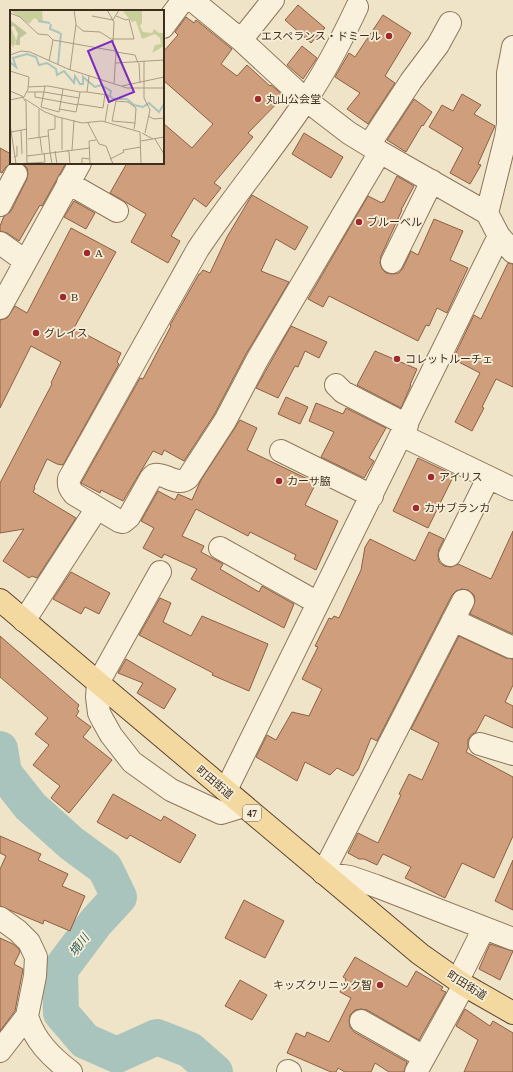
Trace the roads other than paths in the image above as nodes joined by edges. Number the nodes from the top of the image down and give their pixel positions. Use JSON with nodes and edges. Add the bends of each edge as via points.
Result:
{"nodes":[{"id":1,"x":183,"y":0,"type":"edge"},
{"id":2,"x":192,"y":0,"type":"edge"},
{"id":3,"x":273,"y":0,"type":"edge"},
{"id":4,"x":357,"y":7,"type":"dead end"},
{"id":5,"x":450,"y":23,"type":"dead end"},
{"id":6,"x":164,"y":26,"type":"edge"},
{"id":7,"x":241,"y":40,"type":"junction"},
{"id":8,"x":513,"y":48,"type":"edge"},
{"id":9,"x":306,"y":100,"type":"junction"},
{"id":10,"x":374,"y":149,"type":"junction"},
{"id":11,"x":79,"y":164,"type":"edge"},
{"id":12,"x":16,"y":174,"type":"dead end"},
{"id":13,"x":432,"y":181,"type":"junction"},
{"id":14,"x":68,"y":183,"type":"junction"},
{"id":15,"x":0,"y":205,"type":"edge"},
{"id":16,"x":117,"y":212,"type":"dead end"},
{"id":17,"x":487,"y":213,"type":"junction"},
{"id":18,"x":0,"y":243,"type":"edge"},
{"id":19,"x":506,"y":244,"type":"edge"},
{"id":20,"x":25,"y":261,"type":"junction"},
{"id":21,"x":392,"y":262,"type":"dead end"},
{"id":22,"x":0,"y":308,"type":"edge"},
{"id":23,"x":336,"y":385,"type":"dead end"},
{"id":24,"x":404,"y":430,"type":"junction"},
{"id":25,"x":281,"y":451,"type":"dead end"},
{"id":26,"x":488,"y":478,"type":"junction"},
{"id":27,"x":513,"y":489,"type":"edge"},
{"id":28,"x":372,"y":496,"type":"junction"},
{"id":29,"x":97,"y":508,"type":"junction"},
{"id":30,"x":220,"y":548,"type":"dead end"},
{"id":31,"x":450,"y":555,"type":"dead end"},
{"id":32,"x":160,"y":572,"type":"dead end"},
{"id":33,"x":0,"y":600,"type":"edge"},
{"id":34,"x":318,"y":603,"type":"junction"},
{"id":35,"x":24,"y":621,"type":"junction"},
{"id":36,"x":510,"y":647,"type":"dead end"},
{"id":37,"x":98,"y":683,"type":"junction"},
{"id":38,"x":480,"y":744,"type":"dead end"},
{"id":39,"x":513,"y":754,"type":"edge"},
{"id":40,"x":226,"y":790,"type":"junction"},
{"id":41,"x":244,"y":806,"type":"junction"},
{"id":42,"x":322,"y":873,"type":"junction"},
{"id":43,"x":0,"y":918,"type":"edge"},
{"id":44,"x":484,"y":928,"type":"junction"},
{"id":45,"x":513,"y":939,"type":"edge"},
{"id":46,"x":461,"y":983,"type":"junction"},
{"id":47,"x":513,"y":1013,"type":"edge"},
{"id":48,"x":27,"y":1016,"type":"junction"},
{"id":49,"x":361,"y":1021,"type":"dead end"},
{"id":50,"x":0,"y":1051,"type":"edge"},
{"id":51,"x":419,"y":1068,"type":"edge"},
{"id":52,"x":71,"y":1072,"type":"edge"}],
"edges":[{"from":1,"to":6,"type":"street"},
{"from":2,"to":7,"type":"street"},
{"from":3,"to":7,"type":"street"},
{"from":4,"to":9,"type":"street","via":[[339,46]]},
{"from":5,"to":10,"type":"street","via":[[411,81]]},
{"from":7,"to":9,"type":"street"},
{"from":8,"to":17,"type":"street","via":[[508,73],[506,137]]},
{"from":9,"to":10,"type":"street"},
{"from":9,"to":29,"type":"street","via":[[198,249],[69,479],[68,484],[74,494]]},
{"from":10,"to":13,"type":"street"},
{"from":10,"to":29,"type":"street","via":[[225,421],[188,478],[185,481],[177,481],[162,475],[154,475],[129,517],[123,522]]},
{"from":11,"to":14,"type":"street"},
{"from":12,"to":15,"type":"street"},
{"from":13,"to":17,"type":"street"},
{"from":13,"to":21,"type":"street"},
{"from":14,"to":16,"type":"street"},
{"from":14,"to":20,"type":"street"},
{"from":17,"to":19,"type":"street"},
{"from":18,"to":20,"type":"street"},
{"from":19,"to":24,"type":"street"},
{"from":20,"to":22,"type":"street"},
{"from":23,"to":24,"type":"street"},
{"from":24,"to":26,"type":"street"},
{"from":24,"to":28,"type":"street"},
{"from":25,"to":28,"type":"street"},
{"from":26,"to":27,"type":"street"},
{"from":26,"to":31,"type":"street"},
{"from":28,"to":34,"type":"street"},
{"from":29,"to":35,"type":"street"},
{"from":30,"to":34,"type":"street"},
{"from":32,"to":37,"type":"street"},
{"from":33,"to":35,"type":"main road","name":"町田街道","number":"47"},
{"from":34,"to":40,"type":"street"},
{"from":35,"to":37,"type":"main road","name":"町田街道","number":"47"},
{"from":36,"to":42,"type":"street","via":[[458,610]]},
{"from":37,"to":40,"type":"main road","name":"町田街道","number":"47"},
{"from":37,"to":41,"type":"street","via":[[97,697],[102,719],[132,762],[171,790],[217,812],[225,813]]},
{"from":38,"to":39,"type":"street"},
{"from":40,"to":41,"type":"main road","name":"町田街道","number":"47"},
{"from":41,"to":42,"type":"main road","name":"町田街道","number":"47"},
{"from":42,"to":44,"type":"street","via":[[350,877]]},
{"from":42,"to":46,"type":"main road","name":"町田街道","number":"47","via":[[420,954]]},
{"from":43,"to":48,"type":"street","via":[[30,942],[36,956]]},
{"from":44,"to":45,"type":"street"},
{"from":44,"to":46,"type":"street"},
{"from":46,"to":47,"type":"main road","name":"町田街道","number":"47"},
{"from":46,"to":51,"type":"street"},
{"from":48,"to":50,"type":"street"},
{"from":48,"to":52,"type":"street","via":[[35,1036]]},
{"from":49,"to":51,"type":"street"}]}
